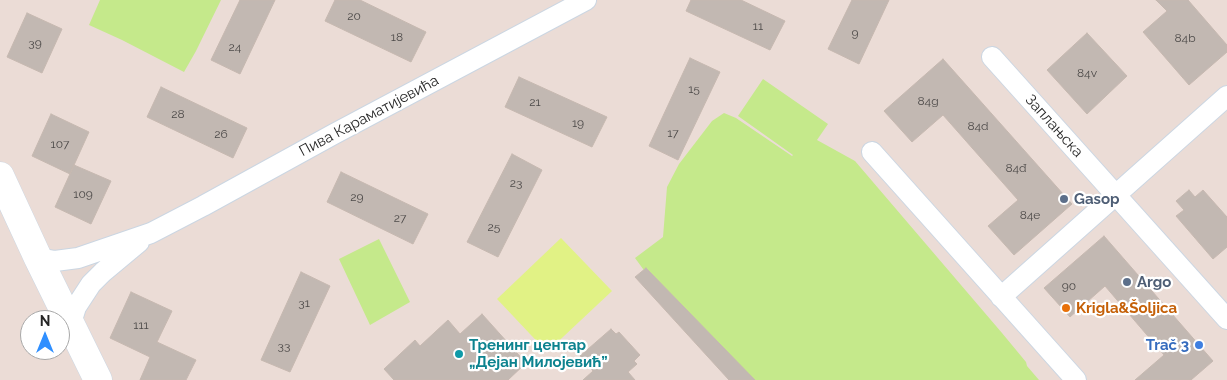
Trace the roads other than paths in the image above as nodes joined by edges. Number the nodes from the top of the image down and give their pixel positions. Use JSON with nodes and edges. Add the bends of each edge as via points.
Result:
{"nodes":[{"id":1,"x":586,"y":0,"type":"edge"},
{"id":2,"x":992,"y":57,"type":"dead end"},
{"id":3,"x":1227,"y":96,"type":"edge"},
{"id":4,"x":872,"y":152,"type":"dead end"},
{"id":5,"x":0,"y":176,"type":"edge"},
{"id":6,"x":1116,"y":195,"type":"junction"},
{"id":7,"x":151,"y":233,"type":"junction"},
{"id":8,"x":38,"y":258,"type":"junction"},
{"id":9,"x":1002,"y":297,"type":"junction"},
{"id":10,"x":1227,"y":319,"type":"edge"},
{"id":11,"x":71,"y":323,"type":"junction"},
{"id":12,"x":98,"y":380,"type":"edge"},
{"id":13,"x":1076,"y":380,"type":"edge"}],
"edges":[{"from":1,"to":7,"type":"street","name":"Пива Караматијевића"},
{"from":2,"to":6,"type":"street","name":"Заплањска"},
{"from":3,"to":6,"type":"street"},
{"from":4,"to":9,"type":"street"},
{"from":5,"to":8,"type":"street"},
{"from":6,"to":9,"type":"street"},
{"from":6,"to":10,"type":"street","name":"Заплањска"},
{"from":7,"to":8,"type":"street","name":"Пива Караматијевића","via":[[78,258],[55,261]]},
{"from":7,"to":11,"type":"street","name":"Пива Караматијевића","via":[[92,284],[76,306]]},
{"from":8,"to":11,"type":"street"},
{"from":9,"to":13,"type":"street"},
{"from":11,"to":12,"type":"street"}]}
